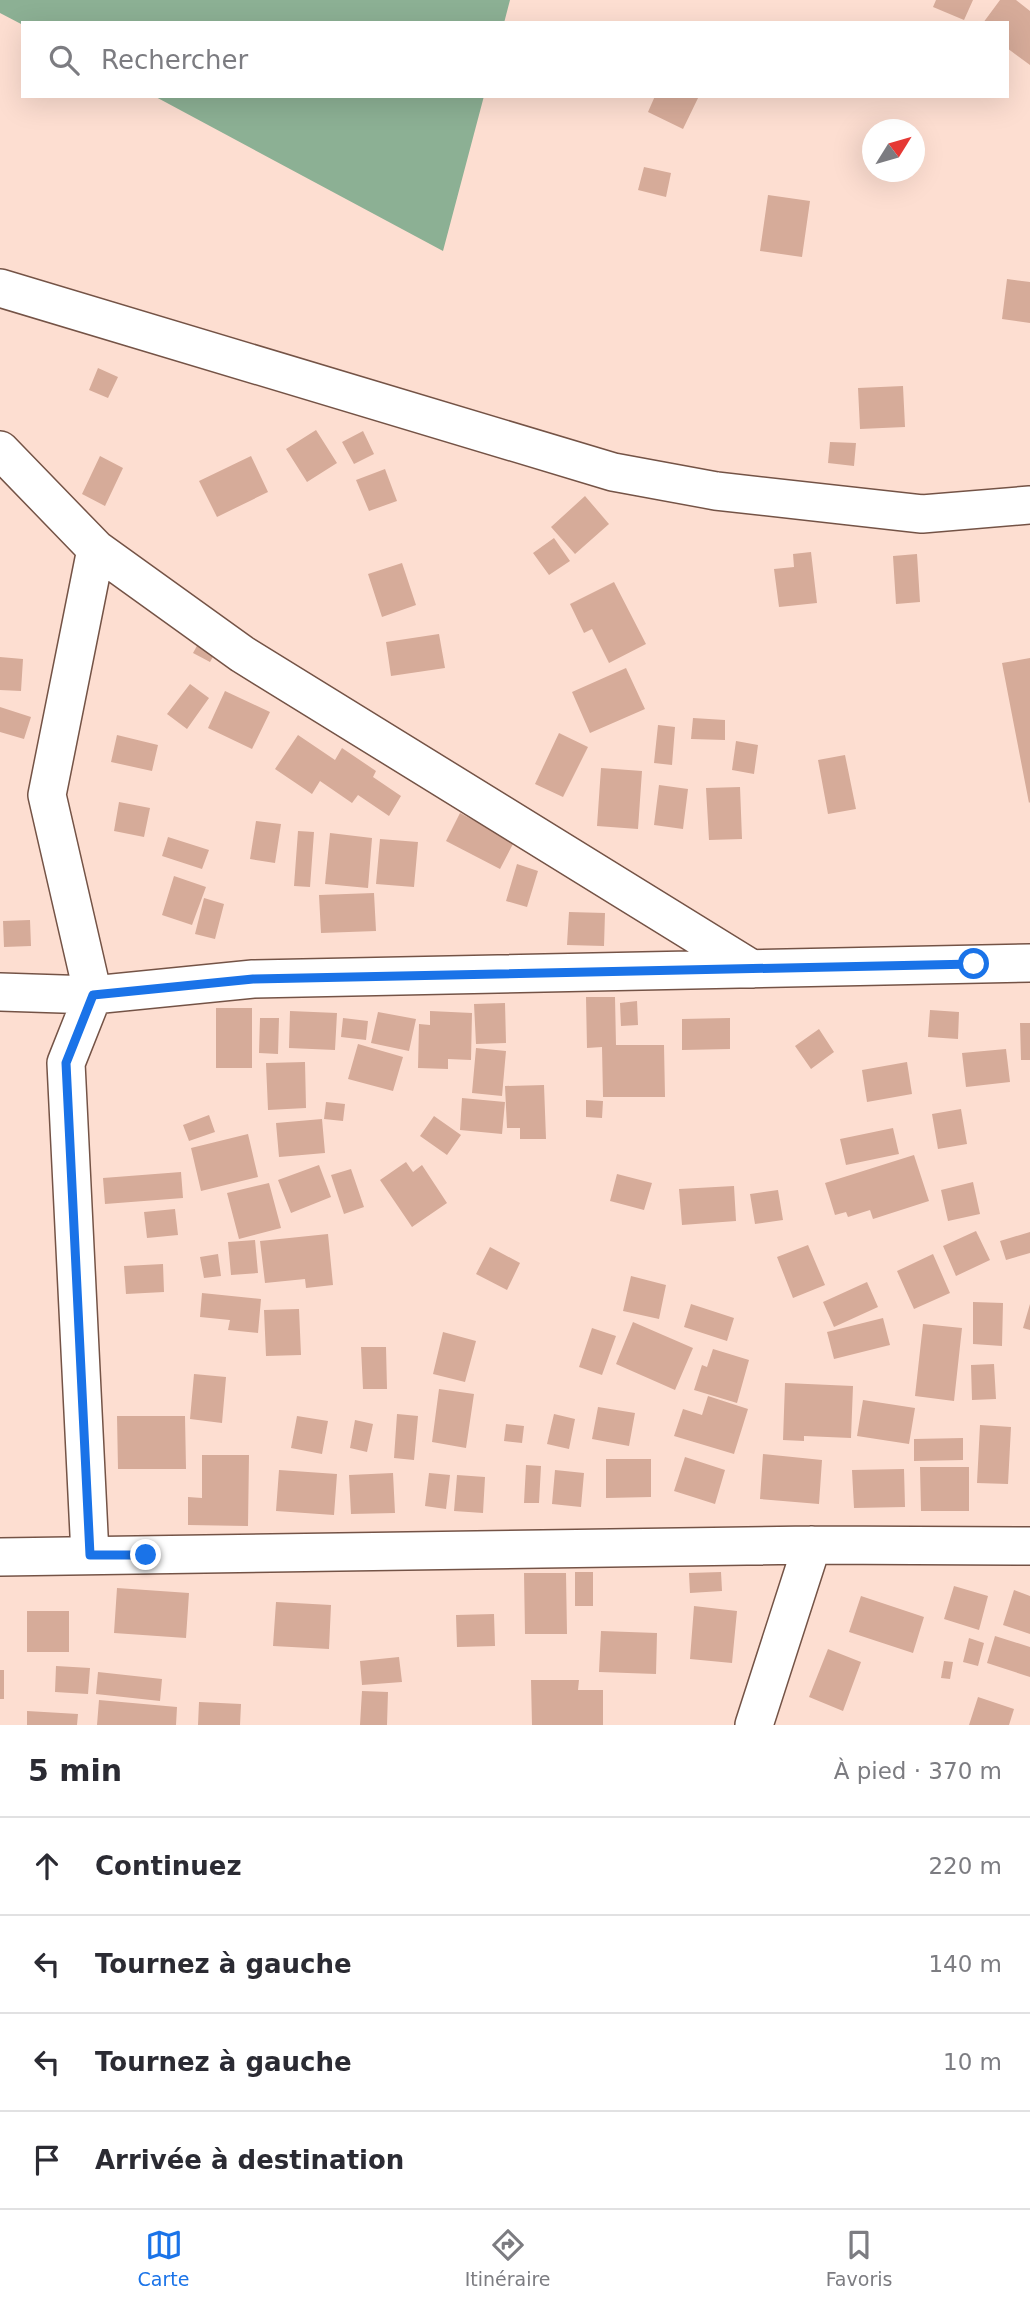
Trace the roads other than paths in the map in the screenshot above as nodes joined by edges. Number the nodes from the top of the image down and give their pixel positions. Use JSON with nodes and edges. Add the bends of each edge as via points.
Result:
{"nodes":[{"id":1,"x":0,"y":288,"type":"edge"},
{"id":2,"x":0,"y":450,"type":"edge"},
{"id":3,"x":1030,"y":505,"type":"edge"},
{"id":4,"x":96,"y":549,"type":"junction"},
{"id":5,"x":1030,"y":963,"type":"edge"},
{"id":6,"x":752,"y":969,"type":"junction"},
{"id":7,"x":0,"y":992,"type":"edge"},
{"id":8,"x":93,"y":995,"type":"junction"},
{"id":9,"x":812,"y":1545,"type":"junction"},
{"id":10,"x":1030,"y":1546,"type":"edge"},
{"id":11,"x":90,"y":1555,"type":"junction"},
{"id":12,"x":0,"y":1558,"type":"edge"},
{"id":13,"x":754,"y":1725,"type":"edge"}],
"edges":[{"from":1,"to":3,"type":"street","via":[[613,472],[716,491],[922,514]]},
{"from":2,"to":4,"type":"street"},
{"from":4,"to":6,"type":"street","via":[[242,654]]},
{"from":4,"to":8,"type":"street","via":[[47,795]]},
{"from":5,"to":6,"type":"street"},
{"from":6,"to":8,"type":"street","via":[[253,979]]},
{"from":7,"to":8,"type":"street"},
{"from":8,"to":11,"type":"street","via":[[66,1063]]},
{"from":9,"to":10,"type":"street"},
{"from":9,"to":11,"type":"street"},
{"from":9,"to":13,"type":"street"},
{"from":11,"to":12,"type":"street"}]}
